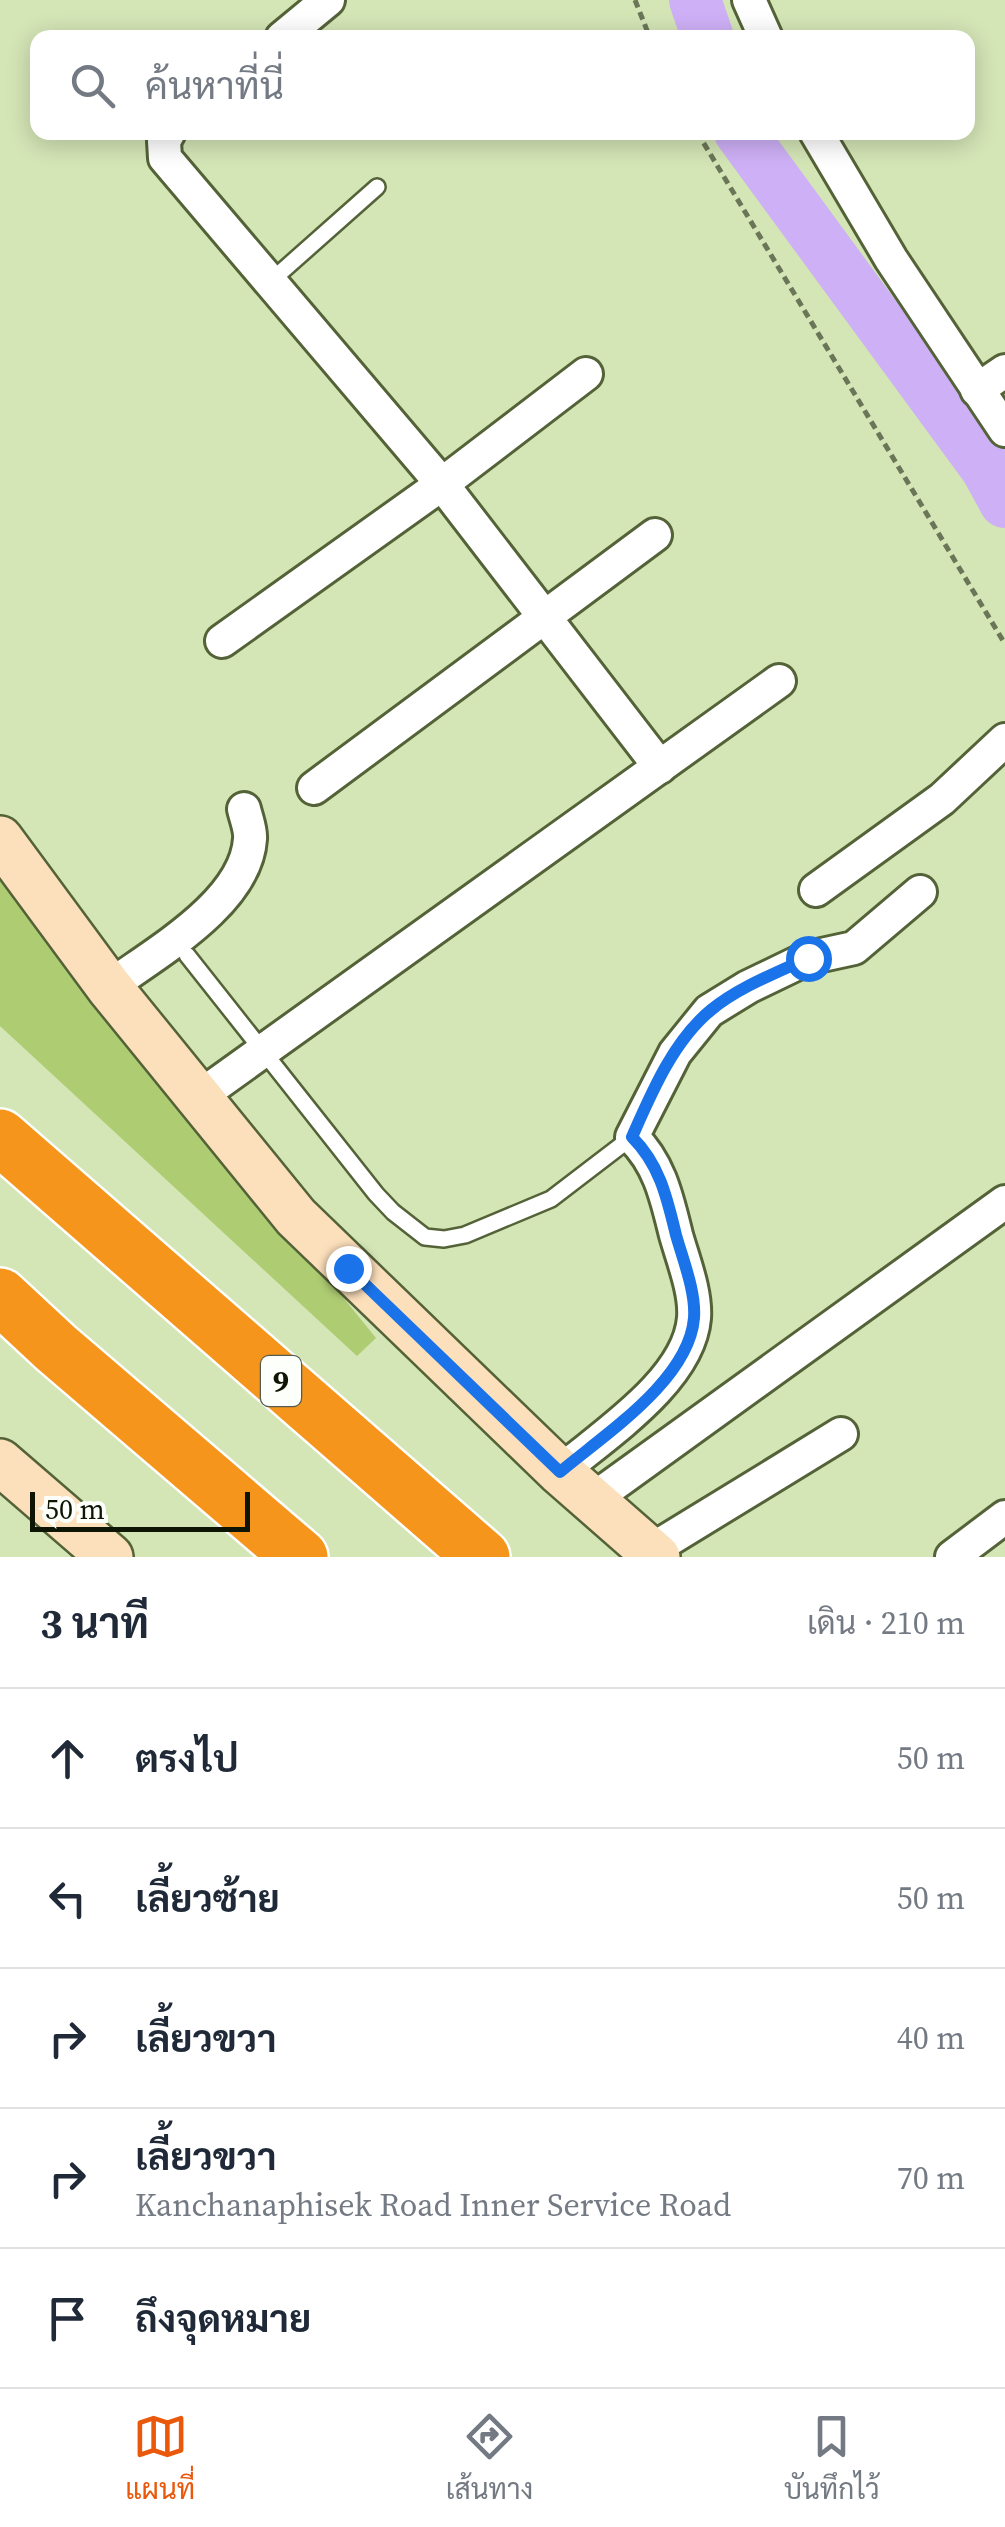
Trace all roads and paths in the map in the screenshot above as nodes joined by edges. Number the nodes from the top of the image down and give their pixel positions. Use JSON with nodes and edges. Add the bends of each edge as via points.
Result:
{"nodes":[{"id":1,"x":328,"y":0,"type":"edge"},
{"id":2,"x":636,"y":0,"type":"edge"},
{"id":3,"x":748,"y":0,"type":"edge"},
{"id":4,"x":292,"y":30,"type":"edge"},
{"id":5,"x":647,"y":30,"type":"edge"},
{"id":6,"x":762,"y":30,"type":"edge"},
{"id":7,"x":165,"y":140,"type":"edge"},
{"id":8,"x":702,"y":140,"type":"edge"},
{"id":9,"x":821,"y":140,"type":"edge"},
{"id":10,"x":377,"y":187,"type":"dead end"},
{"id":11,"x":271,"y":281,"type":"junction"},
{"id":12,"x":1005,"y":371,"type":"edge"},
{"id":13,"x":586,"y":374,"type":"dead end"},
{"id":14,"x":976,"y":390,"type":"junction"},
{"id":15,"x":1005,"y":430,"type":"edge"},
{"id":16,"x":442,"y":484,"type":"junction"},
{"id":17,"x":655,"y":535,"type":"dead end"},
{"id":18,"x":547,"y":616,"type":"junction"},
{"id":19,"x":222,"y":641,"type":"dead end"},
{"id":20,"x":1005,"y":644,"type":"edge"},
{"id":21,"x":778,"y":681,"type":"dead end"},
{"id":22,"x":1005,"y":740,"type":"edge"},
{"id":23,"x":660,"y":767,"type":"junction"},
{"id":24,"x":314,"y":788,"type":"dead end"},
{"id":25,"x":244,"y":809,"type":"dead end"},
{"id":26,"x":0,"y":838,"type":"edge"},
{"id":27,"x":816,"y":890,"type":"dead end"},
{"id":28,"x":920,"y":892,"type":"dead end"},
{"id":29,"x":187,"y":955,"type":"dead end"},
{"id":30,"x":109,"y":987,"type":"junction"},
{"id":31,"x":264,"y":1051,"type":"junction"},
{"id":32,"x":196,"y":1098,"type":"junction"},
{"id":33,"x":0,"y":1116,"type":"edge"},
{"id":34,"x":0,"y":1137,"type":"edge"},
{"id":35,"x":632,"y":1137,"type":"junction"},
{"id":36,"x":1005,"y":1202,"type":"edge"},
{"id":37,"x":80,"y":1206,"type":"junction"},
{"id":38,"x":0,"y":1296,"type":"edge"},
{"id":39,"x":0,"y":1313,"type":"edge"},
{"id":40,"x":56,"y":1348,"type":"junction"},
{"id":41,"x":840,"y":1434,"type":"dead end"},
{"id":42,"x":0,"y":1462,"type":"edge"},
{"id":43,"x":576,"y":1486,"type":"junction"},
{"id":44,"x":1005,"y":1517,"type":"edge"},
{"id":45,"x":653,"y":1554,"type":"edge"},
{"id":46,"x":110,"y":1557,"type":"edge"},
{"id":47,"x":300,"y":1557,"type":"edge"},
{"id":48,"x":482,"y":1557,"type":"edge"},
{"id":49,"x":952,"y":1557,"type":"edge"}],
"edges":[{"from":1,"to":4,"type":"street"},
{"from":2,"to":5,"type":"path"},
{"from":3,"to":6,"type":"street"},
{"from":7,"to":11,"type":"street","via":[[165,158]]},
{"from":8,"to":20,"type":"path"},
{"from":9,"to":14,"type":"street"},
{"from":10,"to":11,"type":"lane"},
{"from":11,"to":16,"type":"street"},
{"from":12,"to":14,"type":"street"},
{"from":13,"to":16,"type":"street"},
{"from":14,"to":15,"type":"street"},
{"from":16,"to":18,"type":"street"},
{"from":16,"to":19,"type":"street"},
{"from":17,"to":18,"type":"street"},
{"from":18,"to":23,"type":"street"},
{"from":18,"to":24,"type":"street"},
{"from":21,"to":23,"type":"street"},
{"from":22,"to":27,"type":"street","via":[[942,799]]},
{"from":23,"to":31,"type":"street"},
{"from":25,"to":30,"type":"street","via":[[250,838],[232,886],[208,913]]},
{"from":26,"to":30,"type":"main road"},
{"from":28,"to":35,"type":"street","via":[[854,948],[808,958],[709,1012],[675,1053]]},
{"from":29,"to":31,"type":"lane"},
{"from":30,"to":32,"type":"main road"},
{"from":31,"to":32,"type":"street"},
{"from":31,"to":35,"type":"lane","via":[[376,1194],[425,1237],[465,1236],[551,1199]]},
{"from":32,"to":43,"type":"main road","via":[[296,1216]]},
{"from":33,"to":37,"type":"highway"},
{"from":34,"to":37,"type":"highway","number":"9"},
{"from":35,"to":43,"type":"street","via":[[662,1181],[695,1313],[683,1357]]},
{"from":36,"to":43,"type":"street"},
{"from":37,"to":48,"type":"highway","number":"9"},
{"from":38,"to":40,"type":"highway"},
{"from":39,"to":40,"type":"highway"},
{"from":40,"to":47,"type":"highway"},
{"from":41,"to":45,"type":"street"},
{"from":42,"to":46,"type":"main road"},
{"from":43,"to":45,"type":"main road"},
{"from":44,"to":49,"type":"street"}]}
